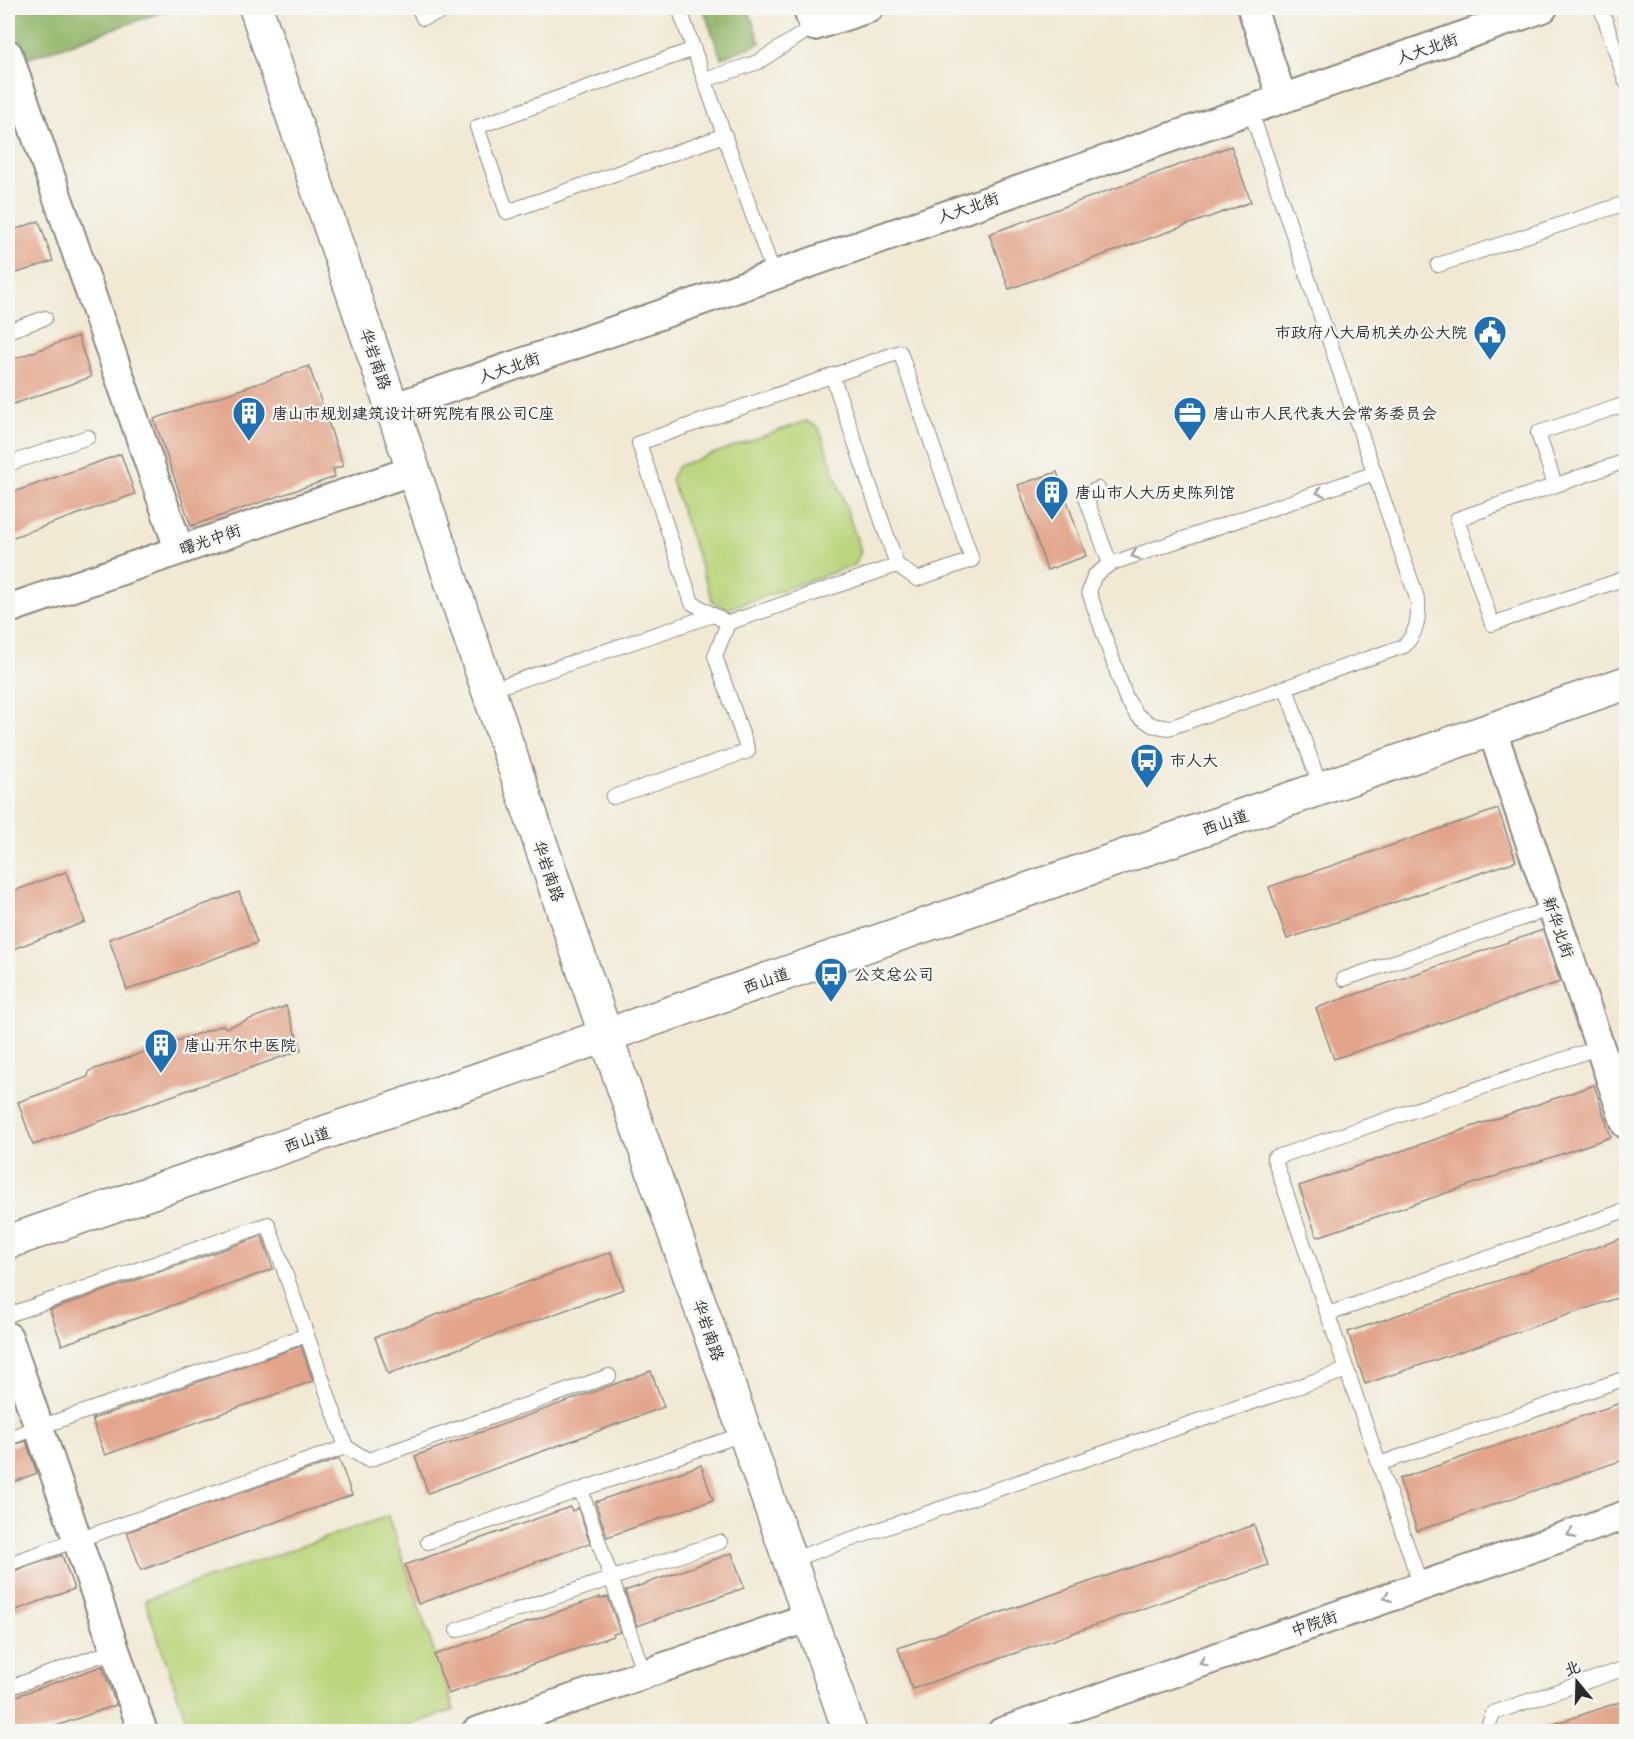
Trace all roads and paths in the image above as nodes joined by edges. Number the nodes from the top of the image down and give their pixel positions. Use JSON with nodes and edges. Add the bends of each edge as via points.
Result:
{"nodes":[{"id":1,"x":256,"y":8,"type":"edge"},
{"id":2,"x":420,"y":8,"type":"edge"},
{"id":3,"x":453,"y":8,"type":"edge"},
{"id":4,"x":680,"y":8,"type":"edge"},
{"id":5,"x":869,"y":8,"type":"edge"},
{"id":6,"x":1252,"y":8,"type":"edge"},
{"id":7,"x":1543,"y":8,"type":"edge"},
{"id":8,"x":1601,"y":8,"type":"edge"},
{"id":9,"x":811,"y":17,"type":"edge"},
{"id":10,"x":694,"y":49,"type":"junction"},
{"id":11,"x":8,"y":54,"type":"edge"},
{"id":12,"x":705,"y":80,"type":"junction"},
{"id":13,"x":1626,"y":82,"type":"edge"},
{"id":14,"x":1282,"y":98,"type":"junction"},
{"id":15,"x":1250,"y":109,"type":"junction"},
{"id":16,"x":724,"y":135,"type":"junction"},
{"id":17,"x":1626,"y":203,"type":"edge"},
{"id":18,"x":1438,"y":265,"type":"dead end"},
{"id":19,"x":774,"y":275,"type":"junction"},
{"id":20,"x":45,"y":318,"type":"dead end"},
{"id":21,"x":8,"y":331,"type":"edge"},
{"id":22,"x":832,"y":375,"type":"junction"},
{"id":23,"x":1626,"y":404,"type":"edge"},
{"id":24,"x":392,"y":408,"type":"junction"},
{"id":25,"x":88,"y":437,"type":"dead end"},
{"id":26,"x":1626,"y":461,"type":"edge"},
{"id":27,"x":8,"y":464,"type":"edge"},
{"id":28,"x":414,"y":470,"type":"junction"},
{"id":29,"x":1375,"y":473,"type":"junction"},
{"id":30,"x":1555,"y":485,"type":"junction"},
{"id":31,"x":1098,"y":489,"type":"dead end"},
{"id":32,"x":179,"y":549,"type":"junction"},
{"id":33,"x":1110,"y":564,"type":"junction"},
{"id":34,"x":897,"y":565,"type":"junction"},
{"id":35,"x":1626,"y":578,"type":"edge"},
{"id":36,"x":8,"y":609,"type":"edge"},
{"id":37,"x":713,"y":615,"type":"junction"},
{"id":38,"x":728,"y":623,"type":"junction"},
{"id":39,"x":1626,"y":683,"type":"edge"},
{"id":40,"x":1286,"y":688,"type":"junction"},
{"id":41,"x":487,"y":691,"type":"junction"},
{"id":42,"x":1492,"y":730,"type":"junction"},
{"id":43,"x":1321,"y":789,"type":"junction"},
{"id":44,"x":614,"y":797,"type":"dead end"},
{"id":45,"x":1552,"y":908,"type":"junction"},
{"id":46,"x":1344,"y":980,"type":"dead end"},
{"id":47,"x":606,"y":1035,"type":"junction"},
{"id":48,"x":1600,"y":1047,"type":"junction"},
{"id":49,"x":1626,"y":1124,"type":"edge"},
{"id":50,"x":1626,"y":1210,"type":"edge"},
{"id":51,"x":8,"y":1242,"type":"edge"},
{"id":52,"x":1328,"y":1314,"type":"junction"},
{"id":53,"x":8,"y":1315,"type":"edge"},
{"id":54,"x":306,"y":1335,"type":"junction"},
{"id":55,"x":8,"y":1337,"type":"edge"},
{"id":56,"x":1347,"y":1370,"type":"junction"},
{"id":57,"x":609,"y":1376,"type":"dead end"},
{"id":58,"x":1626,"y":1378,"type":"edge"},
{"id":59,"x":39,"y":1428,"type":"junction"},
{"id":60,"x":746,"y":1433,"type":"junction"},
{"id":61,"x":8,"y":1438,"type":"edge"},
{"id":62,"x":346,"y":1447,"type":"junction"},
{"id":63,"x":1379,"y":1464,"type":"junction"},
{"id":64,"x":581,"y":1490,"type":"junction"},
{"id":65,"x":1626,"y":1515,"type":"edge"},
{"id":66,"x":77,"y":1540,"type":"junction"},
{"id":67,"x":428,"y":1542,"type":"dead end"},
{"id":68,"x":720,"y":1542,"type":"dead end"},
{"id":69,"x":790,"y":1560,"type":"junction"},
{"id":70,"x":8,"y":1564,"type":"edge"},
{"id":71,"x":611,"y":1578,"type":"junction"},
{"id":72,"x":1421,"y":1586,"type":"junction"},
{"id":73,"x":810,"y":1617,"type":"junction"},
{"id":74,"x":457,"y":1630,"type":"dead end"},
{"id":75,"x":115,"y":1650,"type":"junction"},
{"id":76,"x":1626,"y":1668,"type":"edge"},
{"id":77,"x":644,"y":1674,"type":"junction"},
{"id":78,"x":8,"y":1688,"type":"edge"},
{"id":79,"x":143,"y":1731,"type":"edge"},
{"id":80,"x":476,"y":1731,"type":"edge"},
{"id":81,"x":849,"y":1731,"type":"edge"},
{"id":82,"x":1002,"y":1731,"type":"edge"},
{"id":83,"x":1486,"y":1731,"type":"edge"}],
"edges":[{"from":1,"to":24,"type":"street","name":"华岩南路"},
{"from":2,"to":3,"type":"lane","via":[[423,18]]},
{"from":4,"to":10,"type":"lane"},
{"from":5,"to":9,"type":"street"},
{"from":6,"to":14,"type":"street"},
{"from":7,"to":14,"type":"street","name":"人大北街"},
{"from":8,"to":13,"type":"lane"},
{"from":9,"to":12,"type":"lane","via":[[758,62]]},
{"from":10,"to":12,"type":"lane"},
{"from":10,"to":16,"type":"lane","via":[[477,127],[507,212]]},
{"from":11,"to":32,"type":"street"},
{"from":12,"to":16,"type":"lane"},
{"from":14,"to":15,"type":"street","name":"人大北街"},
{"from":15,"to":19,"type":"street","name":"人大北街"},
{"from":15,"to":29,"type":"lane","via":[[1345,405]]},
{"from":16,"to":19,"type":"lane"},
{"from":17,"to":18,"type":"lane"},
{"from":19,"to":24,"type":"street","name":"人大北街"},
{"from":20,"to":21,"type":"lane"},
{"from":22,"to":34,"type":"lane"},
{"from":22,"to":34,"type":"lane","via":[[900,352],[972,560],[917,579]]},
{"from":22,"to":37,"type":"lane","via":[[639,443],[692,603]]},
{"from":23,"to":30,"type":"lane","via":[[1538,433]]},
{"from":24,"to":28,"type":"street","name":"华岩南路"},
{"from":25,"to":27,"type":"lane"},
{"from":26,"to":30,"type":"lane"},
{"from":28,"to":32,"type":"street","name":"曙光中街"},
{"from":28,"to":41,"type":"street","name":"华岩南路"},
{"from":29,"to":33,"type":"lane","one_way":true},
{"from":29,"to":40,"type":"lane","via":[[1418,601],[1419,617],[1413,637],[1404,646]]},
{"from":30,"to":35,"type":"lane","via":[[1456,519],[1492,624]]},
{"from":31,"to":33,"type":"lane","via":[[1085,495]]},
{"from":32,"to":36,"type":"street","name":"曙光中街"},
{"from":33,"to":40,"type":"lane","via":[[1094,576],[1089,592],[1126,698],[1137,715],[1152,725],[1169,728]]},
{"from":34,"to":38,"type":"lane"},
{"from":37,"to":38,"type":"lane"},
{"from":37,"to":41,"type":"lane"},
{"from":38,"to":44,"type":"lane","via":[[714,656],[748,752]]},
{"from":39,"to":42,"type":"street","name":"西山道"},
{"from":40,"to":43,"type":"lane"},
{"from":41,"to":47,"type":"street","name":"华岩南路"},
{"from":42,"to":43,"type":"street","name":"西山道"},
{"from":42,"to":45,"type":"street","name":"新华北街"},
{"from":43,"to":47,"type":"street","name":"西山道"},
{"from":45,"to":46,"type":"lane"},
{"from":45,"to":48,"type":"street","name":"新华北街"},
{"from":47,"to":51,"type":"street","name":"西山道"},
{"from":47,"to":60,"type":"street","name":"华岩南路"},
{"from":48,"to":49,"type":"street","name":"新华北街"},
{"from":48,"to":52,"type":"lane","via":[[1274,1158]]},
{"from":50,"to":52,"type":"lane"},
{"from":52,"to":56,"type":"lane"},
{"from":53,"to":54,"type":"lane","via":[[268,1224]]},
{"from":54,"to":59,"type":"lane"},
{"from":54,"to":62,"type":"lane"},
{"from":55,"to":59,"type":"street"},
{"from":56,"to":63,"type":"lane"},
{"from":56,"to":69,"type":"lane"},
{"from":57,"to":62,"type":"lane","via":[[368,1460]]},
{"from":58,"to":63,"type":"lane"},
{"from":59,"to":61,"type":"lane"},
{"from":59,"to":66,"type":"street"},
{"from":60,"to":64,"type":"lane"},
{"from":60,"to":69,"type":"street","name":"华岩南路"},
{"from":62,"to":66,"type":"lane"},
{"from":63,"to":72,"type":"lane"},
{"from":64,"to":67,"type":"lane"},
{"from":64,"to":71,"type":"lane"},
{"from":65,"to":72,"type":"street","name":"中院街","one_way":true},
{"from":66,"to":70,"type":"lane"},
{"from":66,"to":75,"type":"street"},
{"from":68,"to":71,"type":"lane"},
{"from":69,"to":73,"type":"street","name":"华岩南路"},
{"from":71,"to":74,"type":"lane"},
{"from":71,"to":77,"type":"lane"},
{"from":72,"to":82,"type":"street","name":"中院街","one_way":true},
{"from":73,"to":77,"type":"street"},
{"from":73,"to":81,"type":"street","name":"华岩南路"},
{"from":75,"to":78,"type":"lane"},
{"from":75,"to":79,"type":"street"},
{"from":76,"to":83,"type":"lane","via":[[1493,1713]]},
{"from":77,"to":80,"type":"street"}]}
